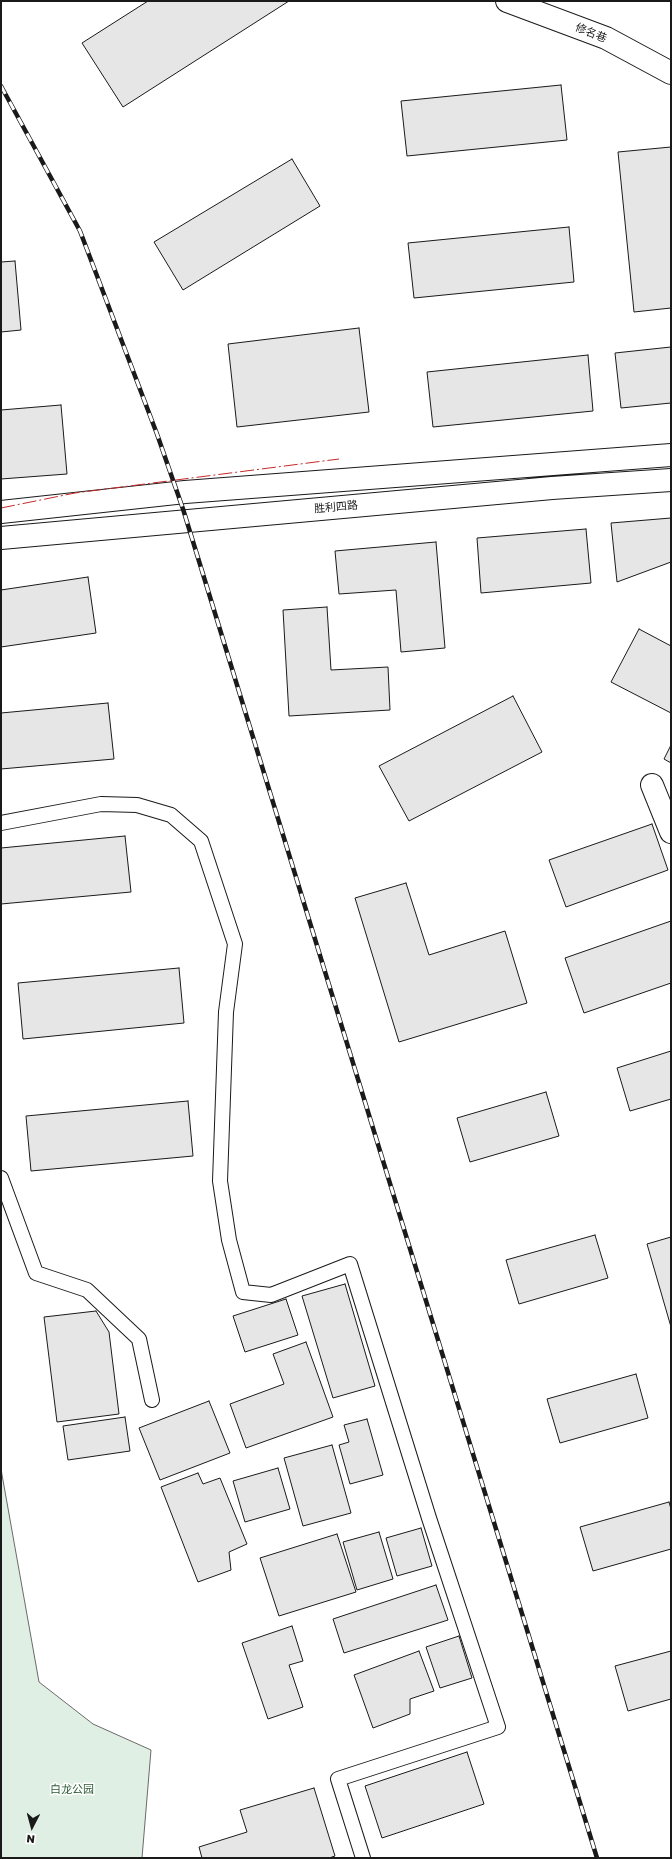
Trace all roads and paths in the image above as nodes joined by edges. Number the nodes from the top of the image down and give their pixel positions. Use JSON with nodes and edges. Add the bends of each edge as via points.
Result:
{"nodes":[{"id":1,"x":507,"y":1,"type":"edge"},
{"id":2,"x":671,"y":73,"type":"edge"},
{"id":3,"x":671,"y":455,"type":"edge"},
{"id":4,"x":671,"y":480,"type":"edge"},
{"id":5,"x":1,"y":512,"type":"edge"},
{"id":6,"x":1,"y":538,"type":"edge"},
{"id":7,"x":652,"y":785,"type":"dead end"},
{"id":8,"x":1,"y":822,"type":"edge"},
{"id":9,"x":671,"y":832,"type":"edge"},
{"id":10,"x":1,"y":1178,"type":"edge"},
{"id":11,"x":152,"y":1400,"type":"dead end"},
{"id":12,"x":363,"y":1858,"type":"edge"}],
"edges":[{"from":1,"to":2,"type":"main road","name":"修名巷","via":[[606,38]]},
{"from":3,"to":5,"type":"main road","via":[[185,492]]},
{"from":4,"to":6,"type":"main road","name":"胜利四路","via":[[528,490]]},
{"from":7,"to":9,"type":"main road"},
{"from":8,"to":12,"type":"lane","via":[[101,804],[137,805],[172,815],[201,841],[235,944],[226,1012],[220,1181],[229,1240],[244,1292],[271,1294],[350,1264],[429,1518],[498,1727],[338,1779]]},
{"from":10,"to":11,"type":"lane","via":[[36,1273],[87,1290],[139,1339]]}]}
